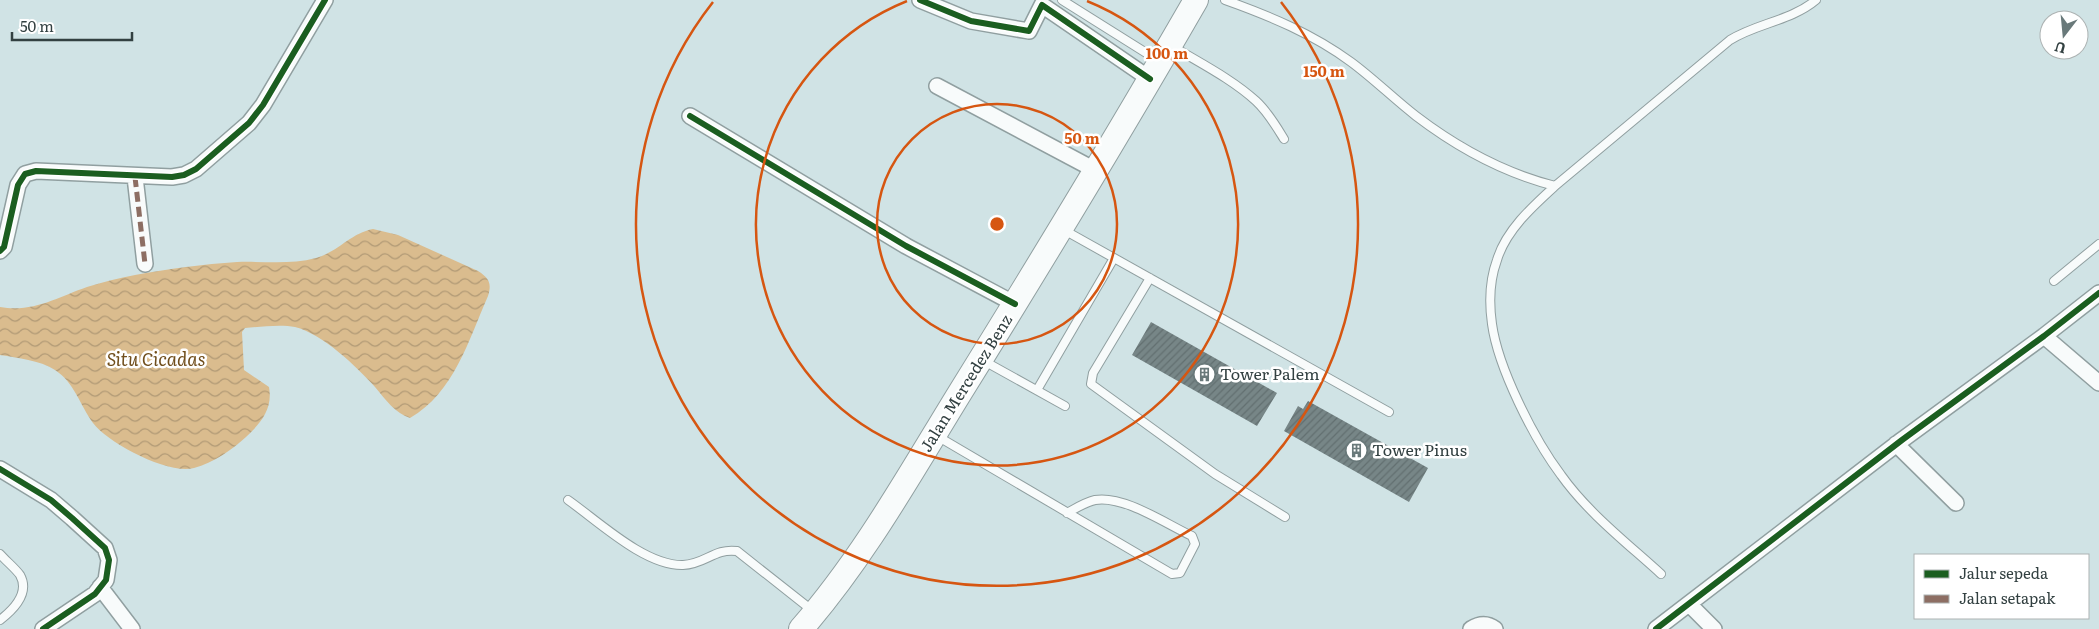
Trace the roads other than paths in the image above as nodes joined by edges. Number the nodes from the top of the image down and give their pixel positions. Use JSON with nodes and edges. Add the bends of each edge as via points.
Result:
{"nodes":[{"id":1,"x":325,"y":0,"type":"edge"},
{"id":2,"x":920,"y":0,"type":"edge"},
{"id":3,"x":1062,"y":0,"type":"edge"},
{"id":4,"x":1196,"y":0,"type":"edge"},
{"id":5,"x":1225,"y":0,"type":"edge"},
{"id":6,"x":1816,"y":0,"type":"edge"},
{"id":7,"x":1160,"y":62,"type":"junction"},
{"id":8,"x":937,"y":86,"type":"dead end"},
{"id":9,"x":690,"y":116,"type":"dead end"},
{"id":10,"x":1284,"y":139,"type":"dead end"},
{"id":11,"x":1095,"y":170,"type":"junction"},
{"id":12,"x":135,"y":177,"type":"junction"},
{"id":13,"x":1555,"y":186,"type":"junction"},
{"id":14,"x":1060,"y":228,"type":"junction"},
{"id":15,"x":2099,"y":244,"type":"edge"},
{"id":16,"x":0,"y":252,"type":"edge"},
{"id":17,"x":1114,"y":258,"type":"junction"},
{"id":18,"x":145,"y":264,"type":"dead end"},
{"id":19,"x":1150,"y":278,"type":"junction"},
{"id":20,"x":2054,"y":281,"type":"dead end"},
{"id":21,"x":2099,"y":293,"type":"edge"},
{"id":22,"x":1015,"y":304,"type":"junction"},
{"id":23,"x":2044,"y":336,"type":"junction"},
{"id":24,"x":981,"y":359,"type":"junction"},
{"id":25,"x":2099,"y":383,"type":"edge"},
{"id":26,"x":1037,"y":390,"type":"junction"},
{"id":27,"x":1065,"y":406,"type":"dead end"},
{"id":28,"x":1389,"y":412,"type":"dead end"},
{"id":29,"x":934,"y":435,"type":"junction"},
{"id":30,"x":1896,"y":444,"type":"junction"},
{"id":31,"x":0,"y":469,"type":"edge"},
{"id":32,"x":568,"y":500,"type":"dead end"},
{"id":33,"x":1956,"y":503,"type":"dead end"},
{"id":34,"x":1067,"y":513,"type":"junction"},
{"id":35,"x":1285,"y":518,"type":"dead end"},
{"id":36,"x":0,"y":554,"type":"edge"},
{"id":37,"x":1661,"y":574,"type":"dead end"},
{"id":38,"x":100,"y":587,"type":"junction"},
{"id":39,"x":1688,"y":604,"type":"junction"},
{"id":40,"x":0,"y":620,"type":"edge"},
{"id":41,"x":808,"y":621,"type":"edge"},
{"id":42,"x":43,"y":629,"type":"edge"},
{"id":43,"x":132,"y":629,"type":"edge"},
{"id":44,"x":1471,"y":629,"type":"edge"},
{"id":45,"x":1495,"y":629,"type":"edge"},
{"id":46,"x":1656,"y":629,"type":"edge"},
{"id":47,"x":1714,"y":629,"type":"edge"}],
"edges":[{"from":1,"to":12,"type":"street","via":[[249,123],[196,169],[184,175]]},
{"from":2,"to":7,"type":"street","via":[[971,21],[1029,31],[1042,6]]},
{"from":3,"to":7,"type":"lane"},
{"from":4,"to":7,"type":"main road","name":"Jalan Mercedez Benz"},
{"from":5,"to":13,"type":"lane","via":[[1290,25],[1322,44],[1374,79],[1440,134],[1479,157]]},
{"from":6,"to":13,"type":"lane","via":[[1796,13],[1745,31],[1730,40]]},
{"from":7,"to":10,"type":"lane","via":[[1228,80],[1257,101]]},
{"from":7,"to":11,"type":"main road","name":"Jalan Mercedez Benz"},
{"from":8,"to":11,"type":"street"},
{"from":9,"to":22,"type":"street","via":[[906,246]]},
{"from":11,"to":14,"type":"main road","name":"Jalan Mercedez Benz"},
{"from":12,"to":16,"type":"street","via":[[36,171],[25,174],[18,185],[4,247]]},
{"from":12,"to":18,"type":"street"},
{"from":13,"to":37,"type":"lane","via":[[1504,242],[1497,259],[1490,300],[1497,346],[1530,425],[1561,476]]},
{"from":14,"to":17,"type":"lane"},
{"from":14,"to":22,"type":"main road","name":"Jalan Mercedez Benz"},
{"from":15,"to":20,"type":"lane"},
{"from":17,"to":19,"type":"lane"},
{"from":17,"to":26,"type":"lane"},
{"from":19,"to":28,"type":"lane"},
{"from":19,"to":35,"type":"lane","via":[[1090,377],[1091,384],[1215,474]]},
{"from":21,"to":23,"type":"street"},
{"from":22,"to":24,"type":"main road","name":"Jalan Mercedez Benz"},
{"from":23,"to":25,"type":"street"},
{"from":23,"to":30,"type":"street"},
{"from":24,"to":26,"type":"lane"},
{"from":24,"to":29,"type":"main road","name":"Jalan Mercedez Benz"},
{"from":26,"to":27,"type":"lane"},
{"from":29,"to":34,"type":"lane"},
{"from":29,"to":41,"type":"main road","name":"Jalan Mercedez Benz","via":[[855,560]]},
{"from":30,"to":33,"type":"street"},
{"from":30,"to":39,"type":"street"},
{"from":31,"to":38,"type":"street","via":[[51,500],[105,548],[109,560],[106,580]]},
{"from":32,"to":41,"type":"lane","via":[[633,547],[665,562],[696,563],[726,549],[738,551]]},
{"from":34,"to":34,"type":"lane","via":[[1095,500],[1112,500],[1192,536],[1195,544],[1180,573],[1172,574]]},
{"from":36,"to":40,"type":"lane","via":[[20,575],[22,585],[17,603]]},
{"from":38,"to":42,"type":"street","via":[[95,594]]},
{"from":38,"to":43,"type":"street"},
{"from":39,"to":46,"type":"street"},
{"from":39,"to":47,"type":"street"},
{"from":44,"to":45,"type":"street","via":[[1480,624]]}]}
